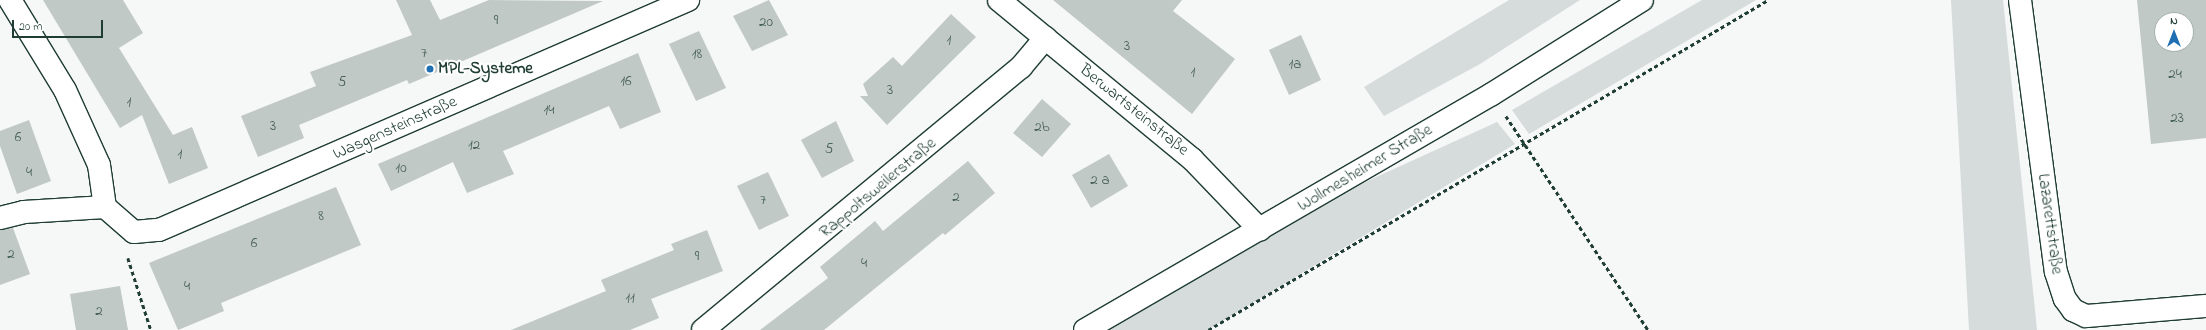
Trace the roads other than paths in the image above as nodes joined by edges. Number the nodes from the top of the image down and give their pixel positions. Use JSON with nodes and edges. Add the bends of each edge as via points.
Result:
{"nodes":[{"id":1,"x":10,"y":0,"type":"edge"},
{"id":2,"x":688,"y":0,"type":"edge"},
{"id":3,"x":998,"y":0,"type":"edge"},
{"id":4,"x":1642,"y":0,"type":"edge"},
{"id":5,"x":2020,"y":0,"type":"edge"},
{"id":6,"x":1045,"y":38,"type":"junction"},
{"id":7,"x":105,"y":207,"type":"junction"},
{"id":8,"x":0,"y":218,"type":"edge"},
{"id":9,"x":1260,"y":230,"type":"junction"},
{"id":10,"x":2206,"y":306,"type":"edge"},
{"id":11,"x":703,"y":330,"type":"edge"},
{"id":12,"x":1085,"y":330,"type":"edge"}],
"edges":[{"from":1,"to":7,"type":"street","via":[[65,90],[99,165]]},
{"from":2,"to":7,"type":"street","name":"Wasgensteinstraße","via":[[234,200],[159,230],[134,232]]},
{"from":3,"to":6,"type":"street","name":"Berwartsteinstraße"},
{"from":4,"to":9,"type":"street","name":"Wollmesheimer Straße"},
{"from":5,"to":10,"type":"street","name":"Lazarettstraße","via":[[2056,272],[2065,299],[2073,310],[2086,316]]},
{"from":6,"to":9,"type":"street","name":"Berwartsteinstraße","via":[[1192,158]]},
{"from":6,"to":11,"type":"street","name":"Rappoltsweilerstraße","via":[[1021,67]]},
{"from":7,"to":8,"type":"street","via":[[24,212]]},
{"from":9,"to":12,"type":"street","name":"Wollmesheimer Straße"}]}
